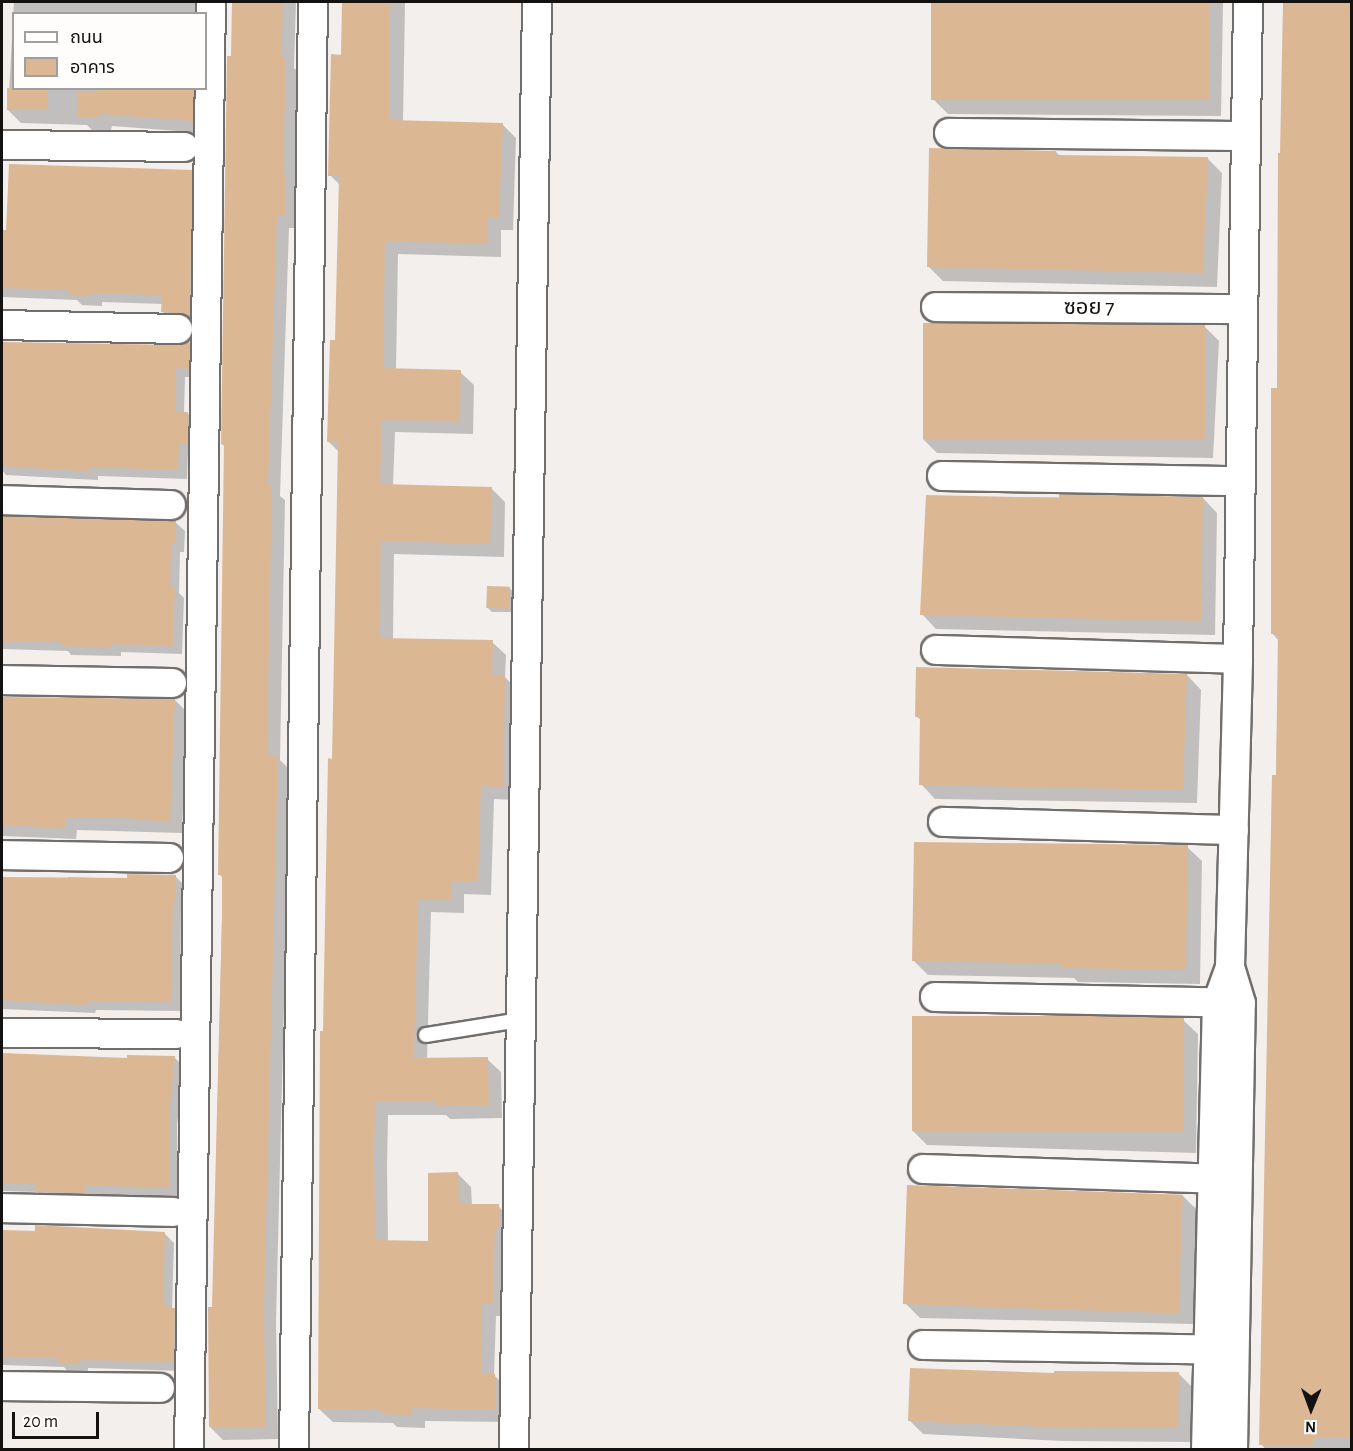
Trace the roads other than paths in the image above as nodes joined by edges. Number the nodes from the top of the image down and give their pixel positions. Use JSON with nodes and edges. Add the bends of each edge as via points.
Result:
{"nodes":[{"id":1,"x":211,"y":2,"type":"edge"},
{"id":2,"x":313,"y":2,"type":"edge"},
{"id":3,"x":537,"y":2,"type":"edge"},
{"id":4,"x":1248,"y":2,"type":"edge"},
{"id":5,"x":949,"y":133,"type":"dead end"},
{"id":6,"x":1246,"y":136,"type":"junction"},
{"id":7,"x":2,"y":146,"type":"edge"},
{"id":8,"x":184,"y":147,"type":"dead end"},
{"id":9,"x":936,"y":307,"type":"dead end"},
{"id":10,"x":1242,"y":309,"type":"junction"},
{"id":11,"x":2,"y":325,"type":"edge"},
{"id":12,"x":178,"y":329,"type":"dead end"},
{"id":13,"x":942,"y":476,"type":"dead end"},
{"id":14,"x":1240,"y":481,"type":"junction"},
{"id":15,"x":2,"y":500,"type":"edge"},
{"id":16,"x":171,"y":505,"type":"dead end"},
{"id":17,"x":936,"y":650,"type":"dead end"},
{"id":18,"x":1238,"y":659,"type":"junction"},
{"id":19,"x":2,"y":680,"type":"edge"},
{"id":20,"x":172,"y":683,"type":"dead end"},
{"id":21,"x":943,"y":822,"type":"dead end"},
{"id":22,"x":1234,"y":830,"type":"junction"},
{"id":23,"x":2,"y":855,"type":"edge"},
{"id":24,"x":169,"y":858,"type":"dead end"},
{"id":25,"x":935,"y":997,"type":"dead end"},
{"id":26,"x":1229,"y":1003,"type":"junction"},
{"id":27,"x":520,"y":1020,"type":"junction"},
{"id":28,"x":2,"y":1033,"type":"edge"},
{"id":29,"x":177,"y":1034,"type":"dead end"},
{"id":30,"x":426,"y":1035,"type":"dead end"},
{"id":31,"x":923,"y":1169,"type":"dead end"},
{"id":32,"x":1227,"y":1179,"type":"junction"},
{"id":33,"x":2,"y":1208,"type":"edge"},
{"id":34,"x":173,"y":1212,"type":"dead end"},
{"id":35,"x":923,"y":1345,"type":"dead end"},
{"id":36,"x":1222,"y":1350,"type":"junction"},
{"id":37,"x":2,"y":1386,"type":"edge"},
{"id":38,"x":160,"y":1388,"type":"dead end"},
{"id":39,"x":189,"y":1449,"type":"edge"},
{"id":40,"x":294,"y":1449,"type":"edge"},
{"id":41,"x":514,"y":1449,"type":"edge"},
{"id":42,"x":1206,"y":1449,"type":"edge"},
{"id":43,"x":1233,"y":1449,"type":"edge"}],
"edges":[{"from":1,"to":39,"type":"street"},
{"from":2,"to":40,"type":"street"},
{"from":3,"to":27,"type":"street"},
{"from":4,"to":6,"type":"street"},
{"from":5,"to":6,"type":"street"},
{"from":6,"to":10,"type":"street"},
{"from":7,"to":8,"type":"street"},
{"from":9,"to":10,"type":"street","name":"ซอย 7"},
{"from":10,"to":14,"type":"street"},
{"from":11,"to":12,"type":"street"},
{"from":13,"to":14,"type":"street"},
{"from":14,"to":18,"type":"street"},
{"from":15,"to":16,"type":"street"},
{"from":17,"to":18,"type":"street"},
{"from":18,"to":22,"type":"street"},
{"from":19,"to":20,"type":"street"},
{"from":21,"to":22,"type":"street"},
{"from":22,"to":26,"type":"street"},
{"from":23,"to":24,"type":"street"},
{"from":25,"to":26,"type":"street"},
{"from":26,"to":32,"type":"street"},
{"from":27,"to":30,"type":"lane"},
{"from":27,"to":41,"type":"street"},
{"from":28,"to":29,"type":"street"},
{"from":31,"to":32,"type":"street"},
{"from":32,"to":36,"type":"street"},
{"from":33,"to":34,"type":"street"},
{"from":35,"to":36,"type":"street"},
{"from":36,"to":42,"type":"street"},
{"from":36,"to":43,"type":"street"},
{"from":37,"to":38,"type":"street"}]}
